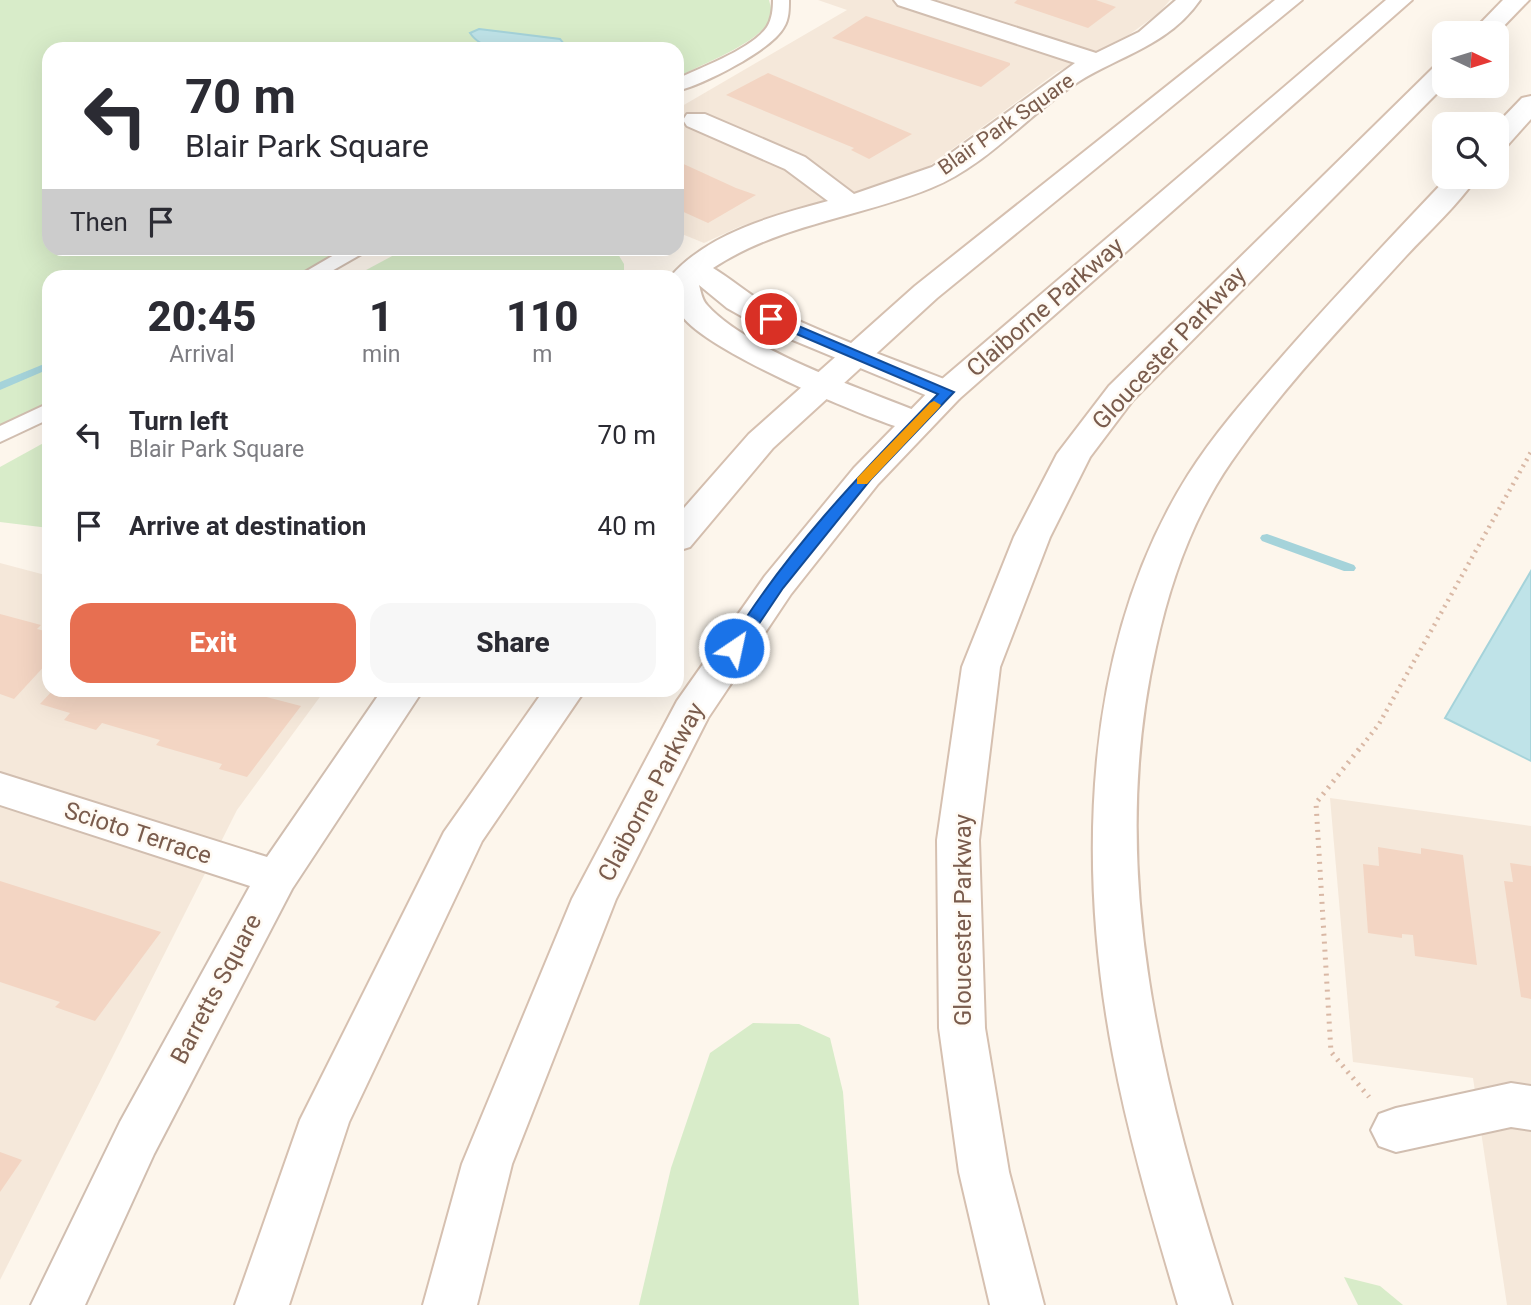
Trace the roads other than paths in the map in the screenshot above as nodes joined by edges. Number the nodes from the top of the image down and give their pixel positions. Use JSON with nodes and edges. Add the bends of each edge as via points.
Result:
{"nodes":[{"id":1,"x":781,"y":0,"type":"edge"},
{"id":2,"x":906,"y":0,"type":"edge"},
{"id":3,"x":1188,"y":0,"type":"edge"},
{"id":4,"x":1290,"y":0,"type":"edge"},
{"id":5,"x":1400,"y":0,"type":"edge"},
{"id":6,"x":1517,"y":0,"type":"edge"},
{"id":7,"x":1495,"y":21,"type":"edge"},
{"id":8,"x":1099,"y":62,"type":"junction"},
{"id":9,"x":684,"y":82,"type":"edge"},
{"id":10,"x":1432,"y":83,"type":"edge"},
{"id":11,"x":1531,"y":104,"type":"edge"},
{"id":12,"x":695,"y":120,"type":"dead end"},
{"id":13,"x":1509,"y":127,"type":"edge"},
{"id":14,"x":1452,"y":189,"type":"edge"},
{"id":15,"x":851,"y":205,"type":"junction"},
{"id":16,"x":347,"y":256,"type":"edge"},
{"id":17,"x":692,"y":269,"type":"junction"},
{"id":18,"x":320,"y":270,"type":"edge"},
{"id":19,"x":684,"y":280,"type":"edge"},
{"id":20,"x":684,"y":288,"type":"edge"},
{"id":21,"x":857,"y":357,"type":"junction"},
{"id":22,"x":825,"y":383,"type":"junction"},
{"id":23,"x":932,"y":408,"type":"junction"},
{"id":24,"x":42,"y":414,"type":"edge"},
{"id":25,"x":0,"y":435,"type":"edge"},
{"id":26,"x":684,"y":531,"type":"edge"},
{"id":27,"x":398,"y":697,"type":"edge"},
{"id":28,"x":560,"y":697,"type":"edge"},
{"id":29,"x":0,"y":789,"type":"edge"},
{"id":30,"x":276,"y":877,"type":"junction"},
{"id":31,"x":1531,"y":1108,"type":"edge"},
{"id":32,"x":1396,"y":1130,"type":"road end"},
{"id":33,"x":58,"y":1305,"type":"edge"},
{"id":34,"x":262,"y":1305,"type":"edge"},
{"id":35,"x":450,"y":1305,"type":"edge"},
{"id":36,"x":1017,"y":1305,"type":"edge"},
{"id":37,"x":1205,"y":1305,"type":"edge"}],
"edges":[{"from":1,"to":9,"type":"lane","via":[[775,28],[742,53]]},
{"from":2,"to":8,"type":"main road"},
{"from":3,"to":8,"type":"main road","name":"Blair Park Square","via":[[1143,41]]},
{"from":4,"to":21,"type":"main road","via":[[926,292]]},
{"from":5,"to":23,"type":"main road","name":"Claiborne Parkway"},
{"from":6,"to":7,"type":"main road"},
{"from":8,"to":15,"type":"main road","name":"Blair Park Square","via":[[1070,76],[958,161],[924,181]]},
{"from":10,"to":36,"type":"main road","name":"Gloucester Parkway","via":[[1223,288],[1105,413],[1073,454],[1032,537],[981,667],[958,840],[962,1028],[985,1172]]},
{"from":11,"to":13,"type":"main road"},
{"from":12,"to":15,"type":"main road","via":[[794,163]]},
{"from":14,"to":37,"type":"main road","via":[[1230,437],[1194,493],[1168,547],[1131,658],[1118,763],[1116,882],[1130,1019],[1165,1175]]},
{"from":15,"to":17,"type":"main road","name":"Blair Park Square","via":[[750,237]]},
{"from":16,"to":18,"type":"lane"},
{"from":17,"to":19,"type":"main road"},
{"from":17,"to":21,"type":"main road","via":[[738,302]]},
{"from":20,"to":22,"type":"main road","via":[[694,310],[723,334]]},
{"from":21,"to":22,"type":"main road"},
{"from":21,"to":23,"type":"main road"},
{"from":22,"to":23,"type":"main road"},
{"from":22,"to":26,"type":"main road","via":[[761,441]]},
{"from":23,"to":35,"type":"main road","name":"Claiborne Parkway","via":[[866,476],[778,585],[691,711],[594,900],[492,1152]]},
{"from":24,"to":25,"type":"lane"},
{"from":27,"to":30,"type":"main road","name":"Barretts Square"},
{"from":28,"to":34,"type":"main road","via":[[465,832],[325,1120]]},
{"from":29,"to":30,"type":"main road","name":"Scioto Terrace"},
{"from":30,"to":33,"type":"main road","name":"Barretts Square","via":[[137,1138]]},
{"from":31,"to":32,"type":"main road","via":[[1511,1105]]}]}
